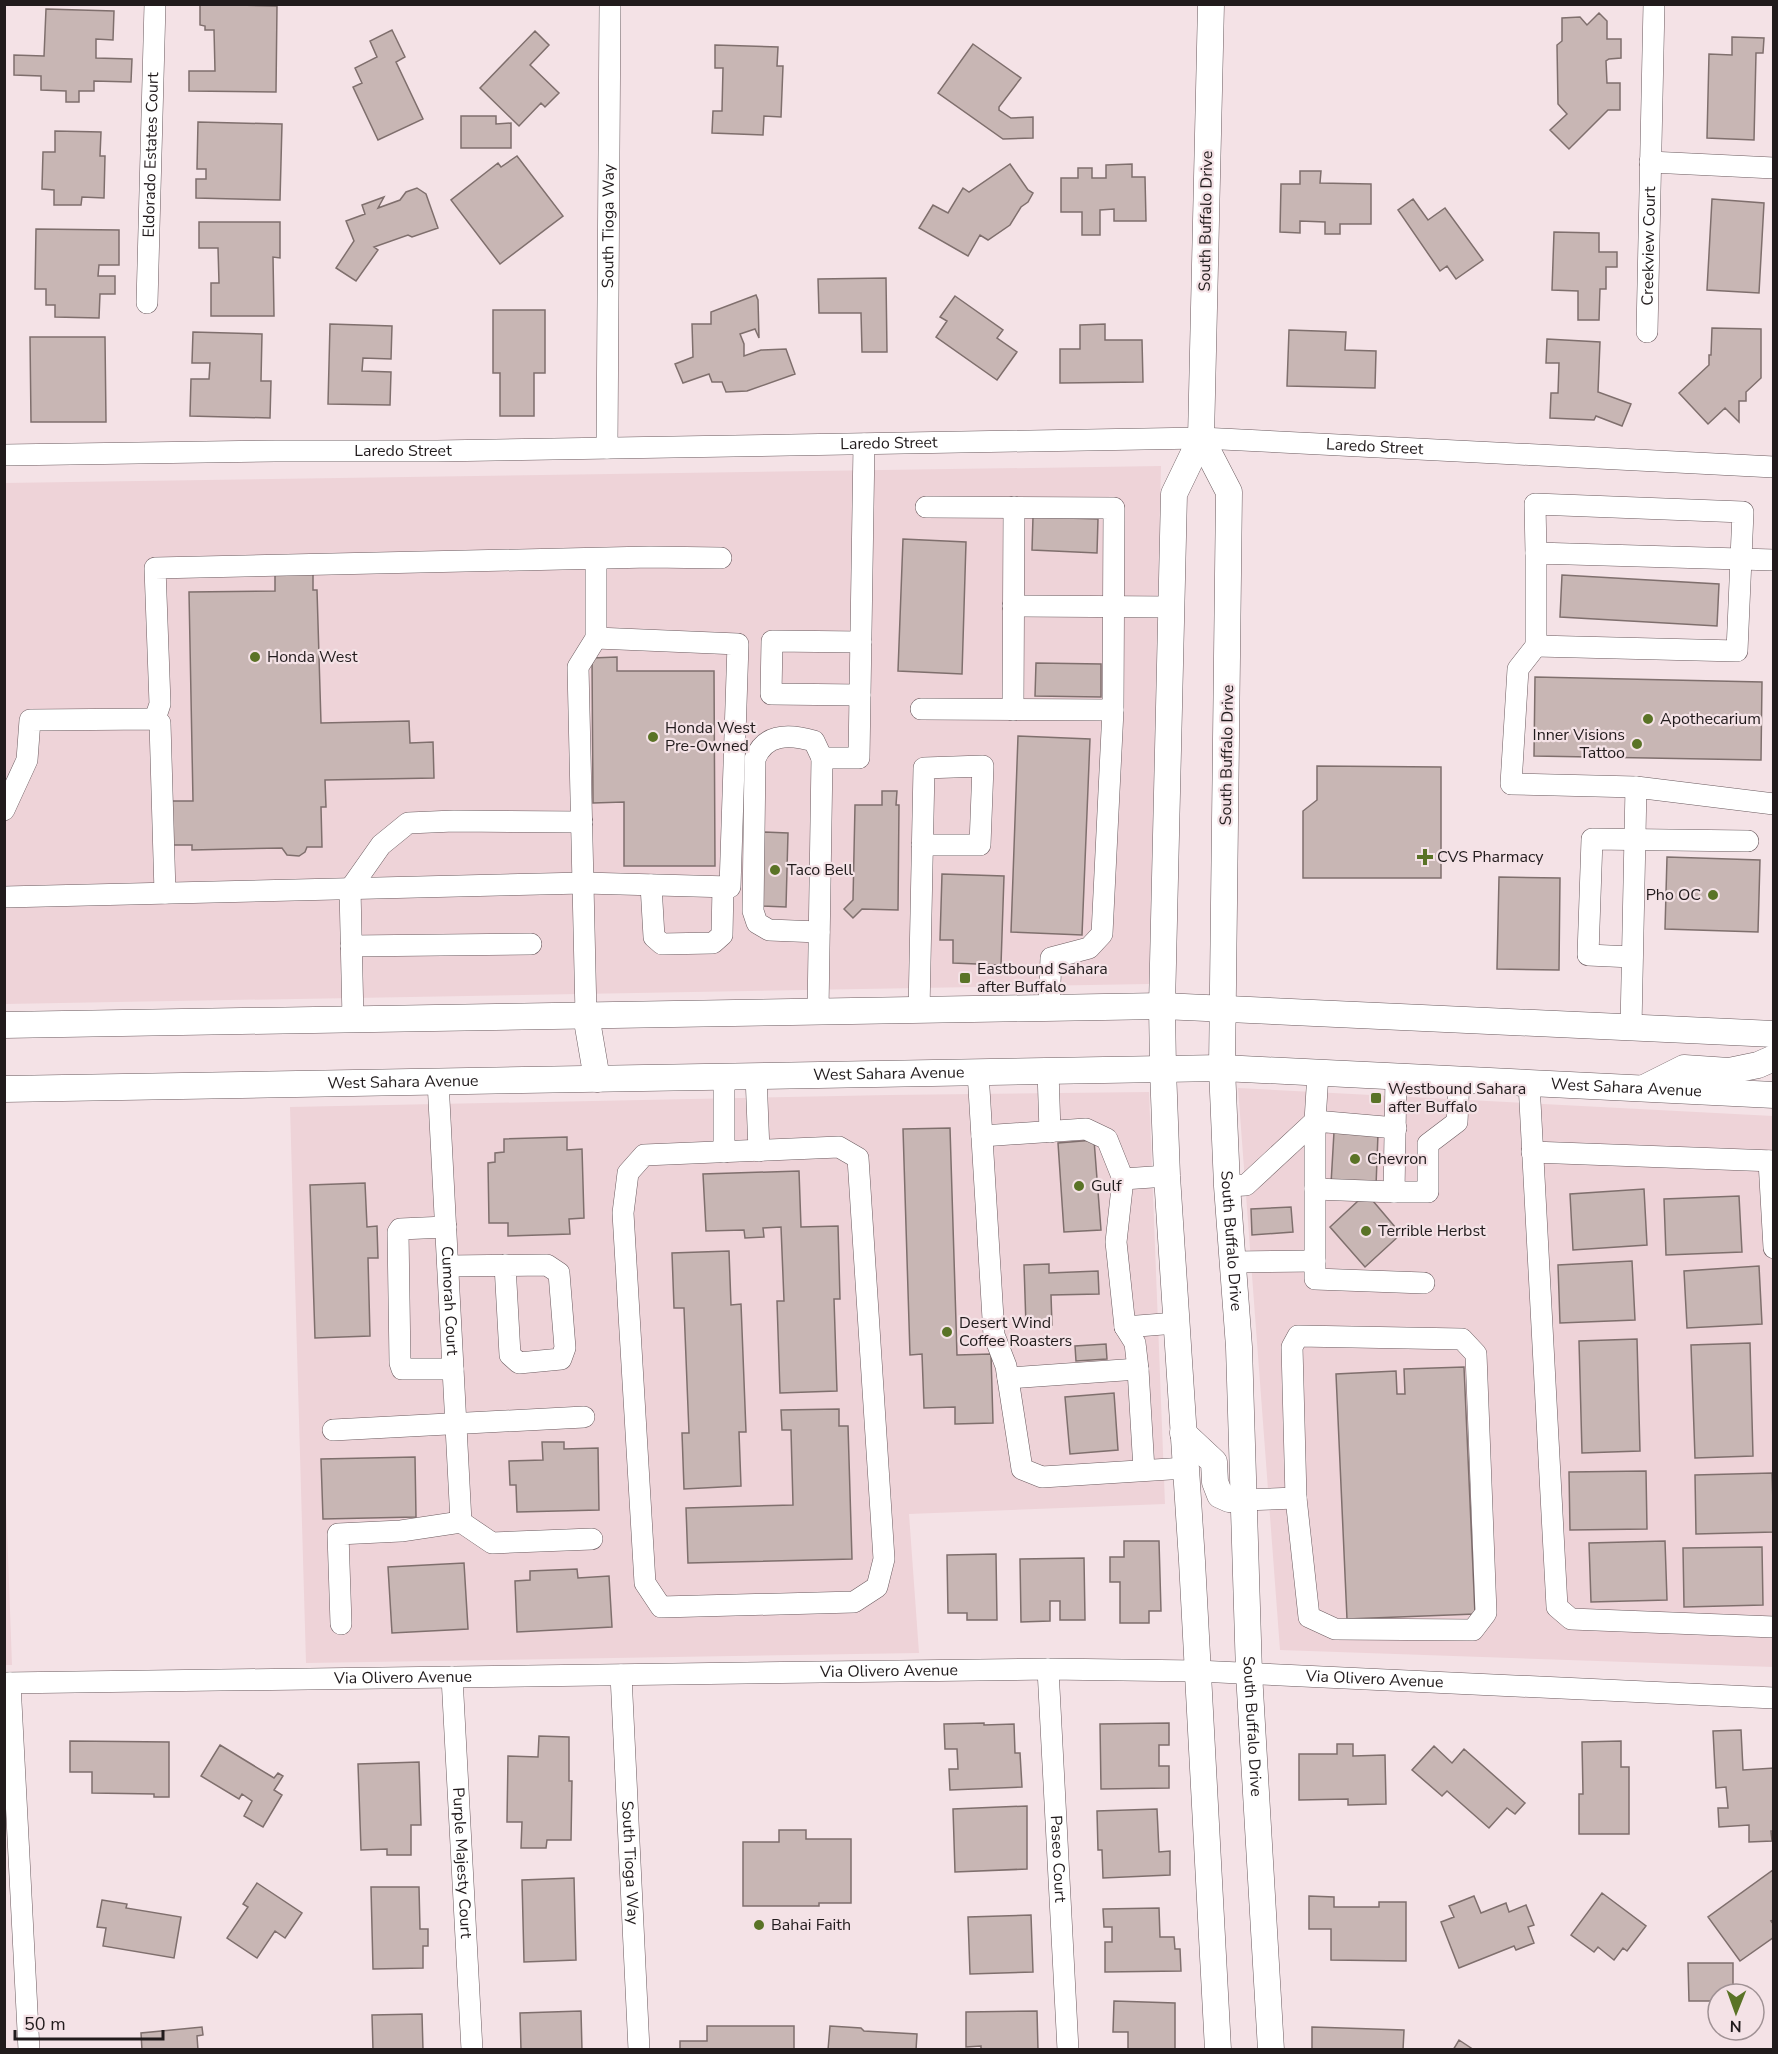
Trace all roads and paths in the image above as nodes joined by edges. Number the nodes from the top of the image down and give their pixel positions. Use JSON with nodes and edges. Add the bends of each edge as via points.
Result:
{"nodes":[{"id":1,"x":155,"y":4,"type":"edge"},
{"id":2,"x":610,"y":4,"type":"edge"},
{"id":3,"x":1211,"y":4,"type":"edge"},
{"id":4,"x":1654,"y":4,"type":"edge"},
{"id":5,"x":1650,"y":162,"type":"junction"},
{"id":6,"x":1773,"y":168,"type":"edge"},
{"id":7,"x":147,"y":303,"type":"dead end"},
{"id":8,"x":1647,"y":332,"type":"dead end"},
{"id":9,"x":1201,"y":438,"type":"junction"},
{"id":10,"x":864,"y":444,"type":"junction"},
{"id":11,"x":607,"y":448,"type":"junction"},
{"id":12,"x":4,"y":455,"type":"edge"},
{"id":13,"x":1773,"y":466,"type":"edge"},
{"id":14,"x":926,"y":507,"type":"dead end"},
{"id":15,"x":1014,"y":507,"type":"junction"},
{"id":16,"x":1536,"y":553,"type":"junction"},
{"id":17,"x":721,"y":558,"type":"dead end"},
{"id":18,"x":596,"y":559,"type":"junction"},
{"id":19,"x":1740,"y":559,"type":"junction"},
{"id":20,"x":1773,"y":560,"type":"edge"},
{"id":21,"x":1013,"y":606,"type":"junction"},
{"id":22,"x":1113,"y":606,"type":"junction"},
{"id":23,"x":1172,"y":607,"type":"junction"},
{"id":24,"x":596,"y":638,"type":"junction"},
{"id":25,"x":861,"y":642,"type":"junction"},
{"id":26,"x":1536,"y":646,"type":"junction"},
{"id":27,"x":860,"y":695,"type":"junction"},
{"id":28,"x":921,"y":709,"type":"dead end"},
{"id":29,"x":1013,"y":710,"type":"junction"},
{"id":30,"x":1113,"y":710,"type":"junction"},
{"id":31,"x":155,"y":719,"type":"junction"},
{"id":32,"x":822,"y":758,"type":"junction"},
{"id":33,"x":1636,"y":788,"type":"junction"},
{"id":34,"x":1773,"y":804,"type":"edge"},
{"id":35,"x":6,"y":808,"type":"edge"},
{"id":36,"x":582,"y":822,"type":"junction"},
{"id":37,"x":1635,"y":841,"type":"junction"},
{"id":38,"x":1748,"y":841,"type":"dead end"},
{"id":39,"x":922,"y":845,"type":"junction"},
{"id":40,"x":584,"y":883,"type":"junction"},
{"id":41,"x":651,"y":885,"type":"junction"},
{"id":42,"x":723,"y":887,"type":"junction"},
{"id":43,"x":350,"y":889,"type":"junction"},
{"id":44,"x":165,"y":893,"type":"junction"},
{"id":45,"x":4,"y":897,"type":"edge"},
{"id":46,"x":819,"y":932,"type":"junction"},
{"id":47,"x":531,"y":944,"type":"dead end"},
{"id":48,"x":351,"y":946,"type":"junction"},
{"id":49,"x":1632,"y":957,"type":"junction"},
{"id":50,"x":1162,"y":1006,"type":"junction"},
{"id":51,"x":1049,"y":1008,"type":"junction"},
{"id":52,"x":1222,"y":1008,"type":"junction"},
{"id":53,"x":919,"y":1011,"type":"junction"},
{"id":54,"x":818,"y":1012,"type":"junction"},
{"id":55,"x":586,"y":1015,"type":"junction"},
{"id":56,"x":353,"y":1019,"type":"junction"},
{"id":57,"x":4,"y":1025,"type":"edge"},
{"id":58,"x":1631,"y":1027,"type":"junction"},
{"id":59,"x":1773,"y":1034,"type":"edge"},
{"id":60,"x":1773,"y":1059,"type":"edge"},
{"id":61,"x":1222,"y":1068,"type":"junction"},
{"id":62,"x":1163,"y":1069,"type":"junction"},
{"id":63,"x":1048,"y":1071,"type":"junction"},
{"id":64,"x":978,"y":1072,"type":"junction"},
{"id":65,"x":1318,"y":1073,"type":"junction"},
{"id":66,"x":756,"y":1075,"type":"junction"},
{"id":67,"x":724,"y":1076,"type":"junction"},
{"id":68,"x":1396,"y":1077,"type":"junction"},
{"id":69,"x":597,"y":1078,"type":"junction"},
{"id":70,"x":1459,"y":1080,"type":"junction"},
{"id":71,"x":438,"y":1081,"type":"junction"},
{"id":72,"x":1529,"y":1083,"type":"junction"},
{"id":73,"x":4,"y":1089,"type":"edge"},
{"id":74,"x":1644,"y":1089,"type":"junction"},
{"id":75,"x":1773,"y":1095,"type":"edge"},
{"id":76,"x":1315,"y":1121,"type":"junction"},
{"id":77,"x":1396,"y":1128,"type":"junction"},
{"id":78,"x":1050,"y":1132,"type":"junction"},
{"id":79,"x":982,"y":1136,"type":"junction"},
{"id":80,"x":759,"y":1151,"type":"junction"},
{"id":81,"x":724,"y":1152,"type":"junction"},
{"id":82,"x":1532,"y":1152,"type":"junction"},
{"id":83,"x":1771,"y":1161,"type":"edge"},
{"id":84,"x":1167,"y":1176,"type":"junction"},
{"id":85,"x":1123,"y":1179,"type":"junction"},
{"id":86,"x":1227,"y":1186,"type":"junction"},
{"id":87,"x":1315,"y":1189,"type":"junction"},
{"id":88,"x":1394,"y":1192,"type":"junction"},
{"id":89,"x":446,"y":1227,"type":"junction"},
{"id":90,"x":1773,"y":1248,"type":"edge"},
{"id":91,"x":1232,"y":1262,"type":"junction"},
{"id":92,"x":1315,"y":1262,"type":"junction"},
{"id":93,"x":504,"y":1265,"type":"junction"},
{"id":94,"x":448,"y":1266,"type":"junction"},
{"id":95,"x":1424,"y":1283,"type":"dead end"},
{"id":96,"x":1176,"y":1323,"type":"junction"},
{"id":97,"x":1125,"y":1327,"type":"junction"},
{"id":98,"x":453,"y":1369,"type":"junction"},
{"id":99,"x":1138,"y":1370,"type":"junction"},
{"id":100,"x":1008,"y":1378,"type":"junction"},
{"id":101,"x":584,"y":1417,"type":"dead end"},
{"id":102,"x":456,"y":1425,"type":"junction"},
{"id":103,"x":333,"y":1430,"type":"dead end"},
{"id":104,"x":1183,"y":1433,"type":"junction"},
{"id":105,"x":1186,"y":1468,"type":"junction"},
{"id":106,"x":1144,"y":1470,"type":"junction"},
{"id":107,"x":1296,"y":1498,"type":"junction"},
{"id":108,"x":1244,"y":1500,"type":"junction"},
{"id":109,"x":461,"y":1522,"type":"junction"},
{"id":110,"x":592,"y":1539,"type":"dead end"},
{"id":111,"x":341,"y":1624,"type":"dead end"},
{"id":112,"x":1773,"y":1627,"type":"edge"},
{"id":113,"x":1048,"y":1670,"type":"junction"},
{"id":114,"x":1197,"y":1671,"type":"junction"},
{"id":115,"x":1249,"y":1673,"type":"junction"},
{"id":116,"x":621,"y":1675,"type":"junction"},
{"id":117,"x":452,"y":1677,"type":"junction"},
{"id":118,"x":7,"y":1683,"type":"edge"},
{"id":119,"x":1773,"y":1698,"type":"edge"},
{"id":120,"x":29,"y":2049,"type":"edge"},
{"id":121,"x":472,"y":2049,"type":"edge"},
{"id":122,"x":639,"y":2049,"type":"edge"},
{"id":123,"x":1068,"y":2049,"type":"edge"},
{"id":124,"x":1218,"y":2049,"type":"edge"},
{"id":125,"x":1271,"y":2049,"type":"edge"}],
"edges":[{"from":1,"to":7,"type":"street","name":"Eldorado Estates Court"},
{"from":2,"to":11,"type":"street","name":"South Tioga Way"},
{"from":3,"to":9,"type":"main road","name":"South Buffalo Drive"},
{"from":4,"to":5,"type":"street","name":"Creekview Court"},
{"from":5,"to":6,"type":"street"},
{"from":5,"to":8,"type":"street","name":"Creekview Court"},
{"from":9,"to":10,"type":"street","name":"Laredo Street"},
{"from":9,"to":13,"type":"street","name":"Laredo Street"},
{"from":9,"to":23,"type":"main road","name":"South Buffalo Drive","via":[[1174,494]]},
{"from":9,"to":52,"type":"main road","name":"South Buffalo Drive","via":[[1229,492]]},
{"from":10,"to":11,"type":"street","name":"Laredo Street"},
{"from":10,"to":25,"type":"street"},
{"from":11,"to":12,"type":"street","name":"Laredo Street"},
{"from":14,"to":15,"type":"street"},
{"from":15,"to":21,"type":"street"},
{"from":15,"to":22,"type":"street","via":[[1114,508]]},
{"from":16,"to":19,"type":"street"},
{"from":16,"to":19,"type":"street","via":[[1535,504],[1743,512]]},
{"from":16,"to":26,"type":"street"},
{"from":17,"to":18,"type":"street"},
{"from":18,"to":24,"type":"street"},
{"from":18,"to":31,"type":"street","via":[[155,568],[160,704]]},
{"from":19,"to":20,"type":"street"},
{"from":19,"to":26,"type":"street","via":[[1737,651]]},
{"from":21,"to":22,"type":"street"},
{"from":21,"to":29,"type":"street"},
{"from":22,"to":23,"type":"street"},
{"from":22,"to":30,"type":"street"},
{"from":23,"to":50,"type":"main road","name":"South Buffalo Drive"},
{"from":24,"to":36,"type":"street","via":[[578,667]]},
{"from":24,"to":42,"type":"street","via":[[738,644],[730,887]]},
{"from":25,"to":27,"type":"street"},
{"from":25,"to":27,"type":"street","via":[[771,641],[771,694]]},
{"from":26,"to":33,"type":"street","via":[[1518,669],[1511,784]]},
{"from":27,"to":32,"type":"street","via":[[859,758]]},
{"from":28,"to":29,"type":"street"},
{"from":29,"to":30,"type":"street"},
{"from":30,"to":51,"type":"street","via":[[1102,934],[1089,948],[1052,958]]},
{"from":31,"to":35,"type":"street","via":[[30,720],[27,760]]},
{"from":31,"to":44,"type":"street","via":[[159,723]]},
{"from":32,"to":46,"type":"street"},
{"from":32,"to":46,"type":"street","via":[[814,741],[783,737],[770,739],[759,747],[755,759],[753,912],[757,923],[769,930]]},
{"from":33,"to":34,"type":"street"},
{"from":33,"to":37,"type":"street"},
{"from":36,"to":40,"type":"street"},
{"from":36,"to":43,"type":"street","via":[[408,823],[381,845]]},
{"from":37,"to":38,"type":"street"},
{"from":37,"to":49,"type":"street"},
{"from":37,"to":49,"type":"street","via":[[1592,839],[1588,955]]},
{"from":39,"to":39,"type":"street","via":[[924,768],[983,766],[980,845]]},
{"from":39,"to":53,"type":"street"},
{"from":40,"to":41,"type":"street"},
{"from":40,"to":43,"type":"street"},
{"from":40,"to":55,"type":"street"},
{"from":41,"to":42,"type":"street"},
{"from":41,"to":42,"type":"street","via":[[654,937],[662,944],[712,943],[722,935]]},
{"from":43,"to":44,"type":"street"},
{"from":43,"to":48,"type":"street"},
{"from":44,"to":45,"type":"street"},
{"from":46,"to":54,"type":"street"},
{"from":47,"to":48,"type":"street"},
{"from":48,"to":56,"type":"street"},
{"from":49,"to":58,"type":"street"},
{"from":50,"to":51,"type":"main road"},
{"from":50,"to":52,"type":"main road"},
{"from":50,"to":62,"type":"main road","name":"South Buffalo Drive"},
{"from":51,"to":53,"type":"main road"},
{"from":52,"to":58,"type":"main road"},
{"from":52,"to":61,"type":"main road","name":"South Buffalo Drive"},
{"from":53,"to":54,"type":"main road"},
{"from":54,"to":55,"type":"main road"},
{"from":55,"to":56,"type":"main road"},
{"from":55,"to":69,"type":"main road"},
{"from":56,"to":57,"type":"main road"},
{"from":58,"to":59,"type":"main road"},
{"from":60,"to":74,"type":"main road","via":[[1736,1070],[1684,1068]]},
{"from":61,"to":62,"type":"main road","name":"West Sahara Avenue"},
{"from":61,"to":65,"type":"main road","name":"West Sahara Avenue"},
{"from":61,"to":86,"type":"main road","name":"South Buffalo Drive"},
{"from":62,"to":63,"type":"main road","name":"West Sahara Avenue"},
{"from":62,"to":84,"type":"main road","name":"South Buffalo Drive"},
{"from":63,"to":64,"type":"main road","name":"West Sahara Avenue"},
{"from":63,"to":78,"type":"street"},
{"from":64,"to":66,"type":"main road","name":"West Sahara Avenue"},
{"from":64,"to":79,"type":"street"},
{"from":65,"to":68,"type":"main road","name":"West Sahara Avenue"},
{"from":65,"to":76,"type":"street"},
{"from":66,"to":67,"type":"main road","name":"West Sahara Avenue"},
{"from":66,"to":80,"type":"street"},
{"from":67,"to":69,"type":"main road","name":"West Sahara Avenue"},
{"from":67,"to":81,"type":"street"},
{"from":68,"to":70,"type":"main road","name":"West Sahara Avenue"},
{"from":68,"to":77,"type":"street"},
{"from":69,"to":71,"type":"main road","name":"West Sahara Avenue"},
{"from":70,"to":72,"type":"main road","name":"West Sahara Avenue"},
{"from":70,"to":88,"type":"street","via":[[1457,1122],[1428,1144],[1428,1192]]},
{"from":71,"to":73,"type":"main road","name":"West Sahara Avenue"},
{"from":71,"to":89,"type":"street","name":"Cumorah Court"},
{"from":72,"to":74,"type":"main road","name":"West Sahara Avenue"},
{"from":72,"to":82,"type":"street"},
{"from":74,"to":75,"type":"main road","name":"West Sahara Avenue"},
{"from":76,"to":77,"type":"street"},
{"from":76,"to":86,"type":"street","via":[[1246,1185]]},
{"from":76,"to":87,"type":"street"},
{"from":77,"to":88,"type":"street"},
{"from":78,"to":79,"type":"street"},
{"from":78,"to":85,"type":"street","via":[[1086,1129],[1107,1139]]},
{"from":79,"to":100,"type":"street","via":[[994,1335]]},
{"from":80,"to":81,"type":"street"},
{"from":80,"to":81,"type":"street","via":[[839,1147],[858,1158],[884,1559],[877,1587],[854,1602],[661,1607],[645,1583],[622,1213],[628,1173],[644,1155]]},
{"from":82,"to":83,"type":"street"},
{"from":82,"to":112,"type":"street","via":[[1557,1607],[1571,1618]]},
{"from":83,"to":90,"type":"street"},
{"from":84,"to":85,"type":"street"},
{"from":84,"to":96,"type":"main road","name":"South Buffalo Drive"},
{"from":85,"to":97,"type":"street","via":[[1116,1242]]},
{"from":86,"to":91,"type":"main road","name":"South Buffalo Drive"},
{"from":87,"to":88,"type":"street"},
{"from":87,"to":92,"type":"street"},
{"from":89,"to":94,"type":"street","name":"Cumorah Court"},
{"from":89,"to":98,"type":"street","via":[[398,1232],[400,1363],[402,1369]]},
{"from":91,"to":92,"type":"street"},
{"from":91,"to":108,"type":"main road","name":"South Buffalo Drive"},
{"from":92,"to":95,"type":"street","via":[[1315,1279]]},
{"from":93,"to":93,"type":"street","via":[[547,1265],[559,1273],[565,1348],[561,1359],[519,1363],[510,1354]]},
{"from":93,"to":94,"type":"street"},
{"from":94,"to":98,"type":"street","name":"Cumorah Court"},
{"from":96,"to":97,"type":"street"},
{"from":96,"to":104,"type":"main road","name":"South Buffalo Drive"},
{"from":97,"to":99,"type":"street","via":[[1135,1343]]},
{"from":98,"to":102,"type":"street","name":"Cumorah Court"},
{"from":99,"to":100,"type":"street"},
{"from":99,"to":106,"type":"street"},
{"from":100,"to":106,"type":"street","via":[[1022,1469],[1042,1476]]},
{"from":101,"to":102,"type":"street"},
{"from":102,"to":103,"type":"street"},
{"from":102,"to":109,"type":"street","name":"Cumorah Court"},
{"from":104,"to":105,"type":"main road","name":"South Buffalo Drive"},
{"from":104,"to":108,"type":"main road","via":[[1214,1462],[1220,1495]]},
{"from":105,"to":106,"type":"street"},
{"from":105,"to":114,"type":"main road","name":"South Buffalo Drive"},
{"from":107,"to":107,"type":"street","via":[[1292,1347],[1298,1336],[1462,1340],[1476,1354],[1486,1613],[1473,1630],[1335,1629],[1309,1617]]},
{"from":107,"to":108,"type":"street"},
{"from":108,"to":115,"type":"main road","name":"South Buffalo Drive"},
{"from":109,"to":110,"type":"street","via":[[492,1543]]},
{"from":109,"to":111,"type":"street","via":[[401,1531],[338,1534]]},
{"from":113,"to":114,"type":"street","name":"Via Olivero Avenue"},
{"from":113,"to":116,"type":"street","name":"Via Olivero Avenue"},
{"from":113,"to":123,"type":"street","name":"Paseo Court"},
{"from":114,"to":115,"type":"street","name":"Via Olivero Avenue"},
{"from":114,"to":124,"type":"main road","name":"South Buffalo Drive"},
{"from":115,"to":119,"type":"street","name":"Via Olivero Avenue"},
{"from":115,"to":125,"type":"main road","name":"South Buffalo Drive"},
{"from":116,"to":117,"type":"street","name":"Via Olivero Avenue"},
{"from":116,"to":122,"type":"street","name":"South Tioga Way"},
{"from":117,"to":118,"type":"street","name":"Via Olivero Avenue"},
{"from":117,"to":121,"type":"street","name":"Purple Majesty Court"},
{"from":118,"to":120,"type":"street"}]}
